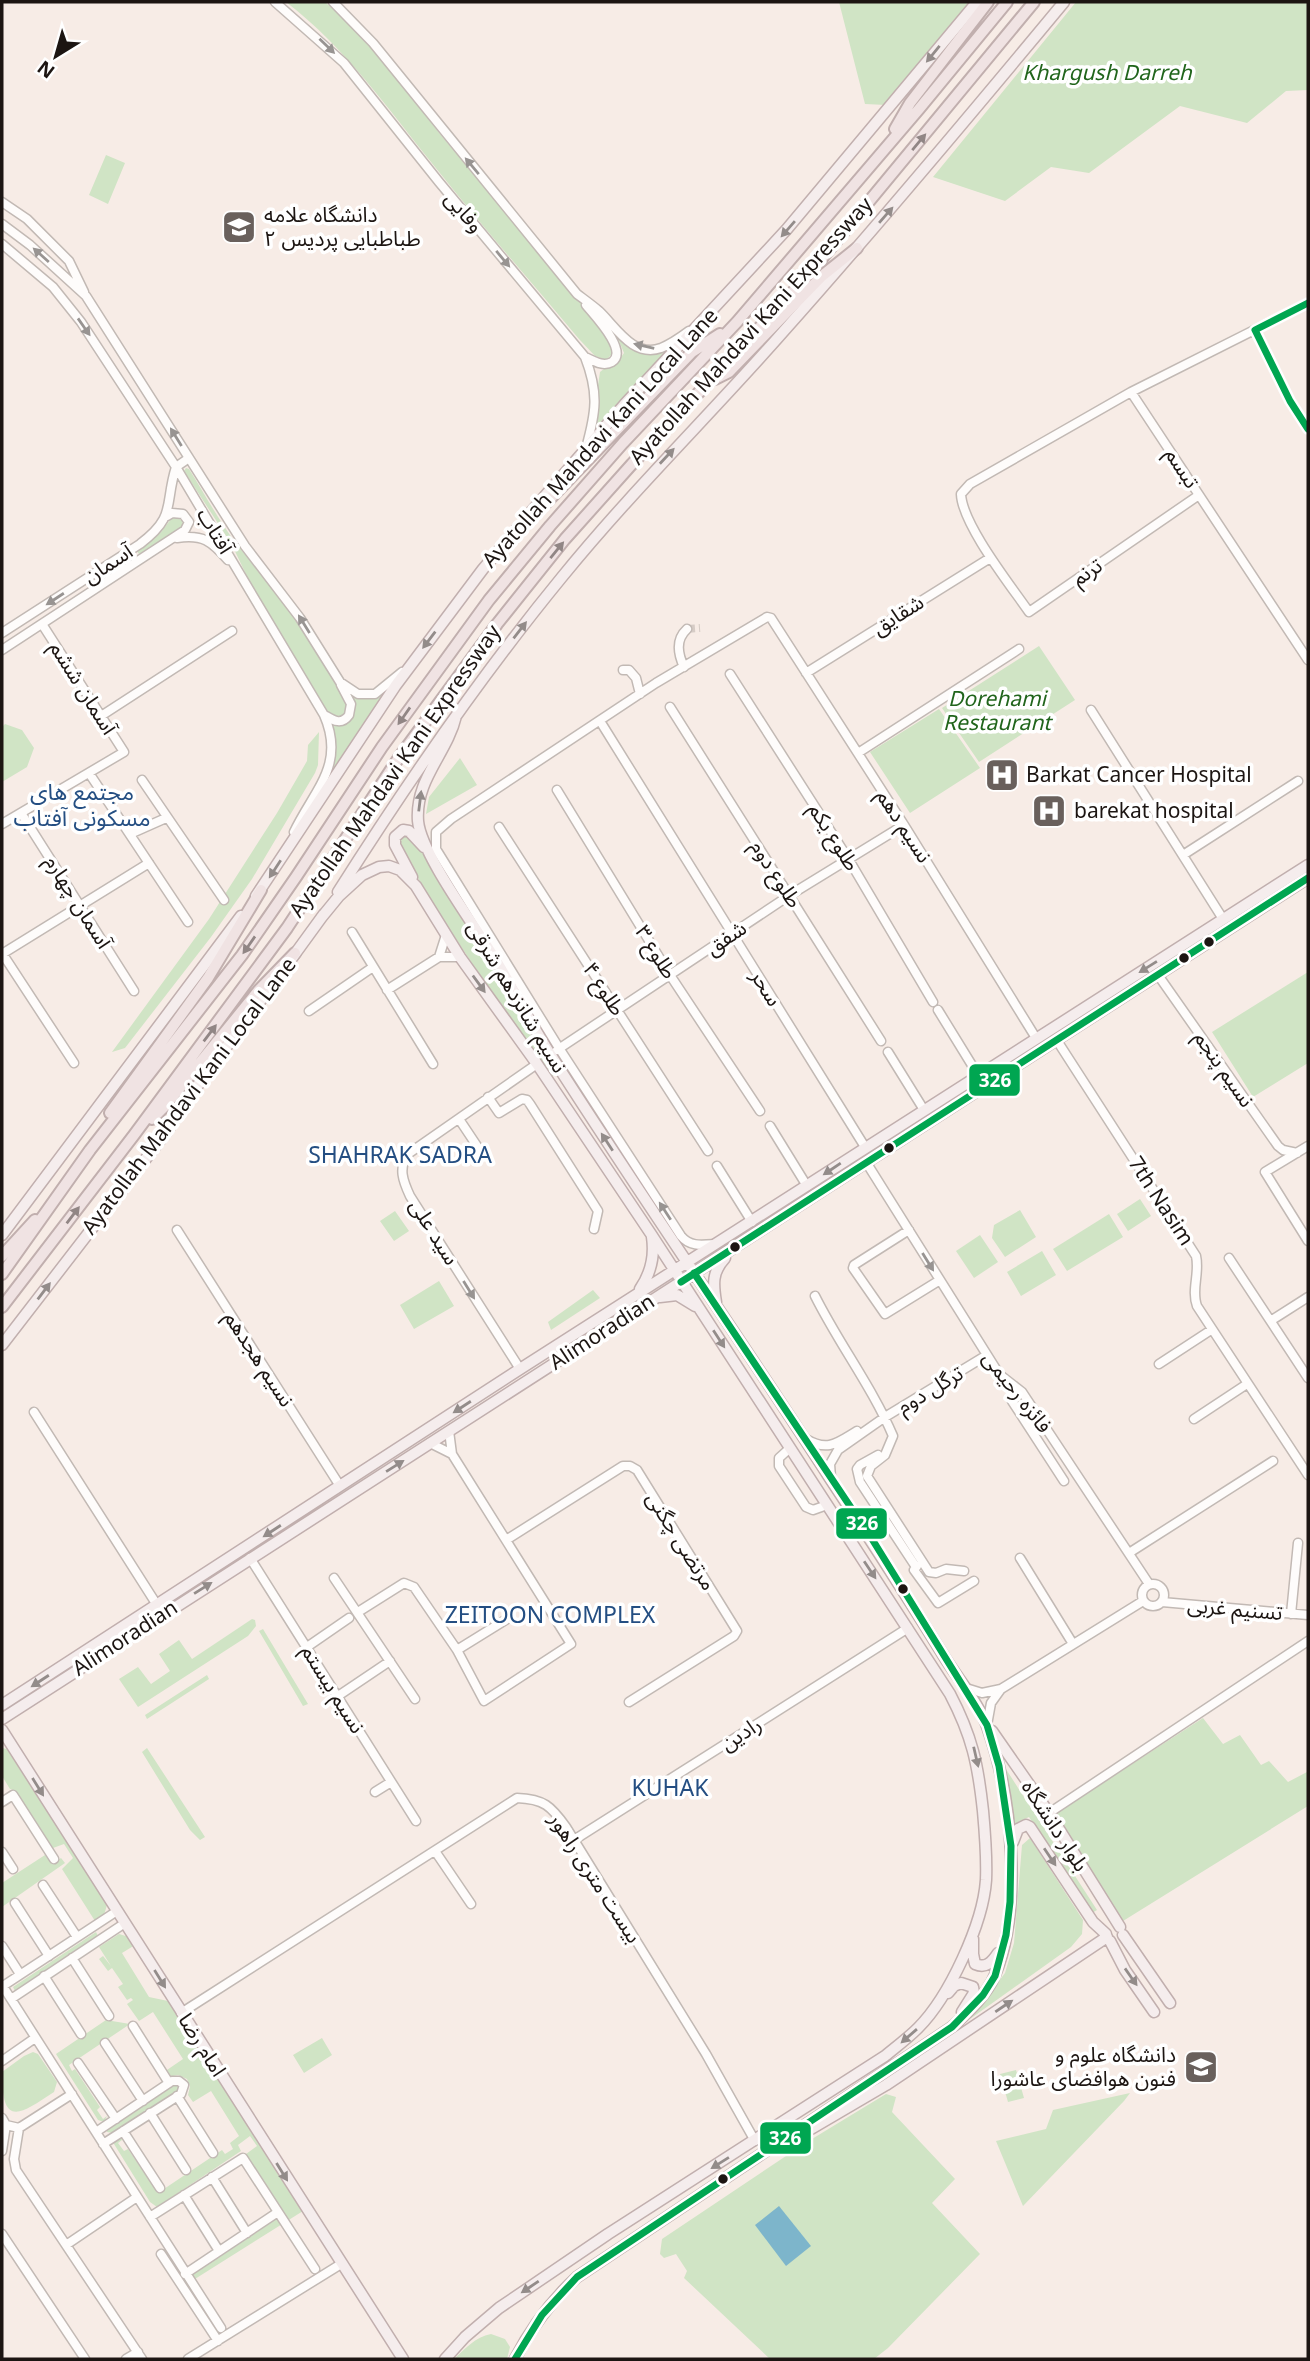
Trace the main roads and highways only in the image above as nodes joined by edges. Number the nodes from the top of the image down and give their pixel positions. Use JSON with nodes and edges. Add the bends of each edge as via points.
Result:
{"nodes":[{"id":1,"x":977,"y":2,"type":"edge"},
{"id":2,"x":988,"y":2,"type":"edge"},
{"id":3,"x":1007,"y":2,"type":"edge"},
{"id":4,"x":1034,"y":2,"type":"edge"},
{"id":5,"x":1064,"y":2,"type":"edge"},
{"id":6,"x":884,"y":149,"type":"junction"},
{"id":7,"x":857,"y":248,"type":"junction"},
{"id":8,"x":737,"y":322,"type":"junction"},
{"id":9,"x":706,"y":384,"type":"junction"},
{"id":10,"x":512,"y":535,"type":"junction"},
{"id":11,"x":456,"y":716,"type":"junction"},
{"id":12,"x":427,"y":849,"type":"junction"},
{"id":13,"x":1308,"y":864,"type":"edge"},
{"id":14,"x":1308,"y":878,"type":"edge"},
{"id":15,"x":416,"y":886,"type":"junction"},
{"id":16,"x":261,"y":890,"type":"junction"},
{"id":17,"x":321,"y":918,"type":"junction"},
{"id":18,"x":295,"y":953,"type":"junction"},
{"id":19,"x":134,"y":1135,"type":"junction"},
{"id":20,"x":90,"y":1150,"type":"junction"},
{"id":21,"x":49,"y":1206,"type":"junction"},
{"id":22,"x":653,"y":1211,"type":"junction"},
{"id":23,"x":641,"y":1218,"type":"junction"},
{"id":24,"x":651,"y":1234,"type":"junction"},
{"id":25,"x":2,"y":1235,"type":"edge"},
{"id":26,"x":736,"y":1247,"type":"junction"},
{"id":27,"x":2,"y":1256,"type":"edge"},
{"id":28,"x":687,"y":1263,"type":"junction"},
{"id":29,"x":674,"y":1271,"type":"junction"},
{"id":30,"x":30,"y":1272,"type":"junction"},
{"id":31,"x":694,"y":1273,"type":"junction"},
{"id":32,"x":2,"y":1274,"type":"edge"},
{"id":33,"x":681,"y":1282,"type":"junction"},
{"id":34,"x":637,"y":1294,"type":"junction"},
{"id":35,"x":653,"y":1298,"type":"junction"},
{"id":36,"x":716,"y":1306,"type":"junction"},
{"id":37,"x":2,"y":1307,"type":"edge"},
{"id":38,"x":700,"y":1310,"type":"junction"},
{"id":39,"x":2,"y":1319,"type":"edge"},
{"id":40,"x":2,"y":1345,"type":"edge"},
{"id":41,"x":833,"y":1482,"type":"junction"},
{"id":42,"x":824,"y":1501,"type":"junction"},
{"id":43,"x":2,"y":1705,"type":"edge"},
{"id":44,"x":2,"y":1718,"type":"edge"},
{"id":45,"x":987,"y":1725,"type":"junction"},
{"id":46,"x":2,"y":1730,"type":"edge"},
{"id":47,"x":1011,"y":1846,"type":"junction"},
{"id":48,"x":1094,"y":1888,"type":"junction"},
{"id":49,"x":1078,"y":1899,"type":"junction"},
{"id":50,"x":1122,"y":1931,"type":"junction"},
{"id":51,"x":973,"y":1935,"type":"junction"},
{"id":52,"x":1108,"y":1938,"type":"junction"},
{"id":53,"x":1003,"y":1946,"type":"junction"},
{"id":54,"x":1170,"y":2003,"type":"dead end"},
{"id":55,"x":935,"y":2008,"type":"junction"},
{"id":56,"x":1154,"y":2012,"type":"dead end"},
{"id":57,"x":952,"y":2027,"type":"junction"},
{"id":58,"x":758,"y":2158,"type":"junction"},
{"id":59,"x":447,"y":2357,"type":"edge"},
{"id":60,"x":403,"y":2359,"type":"edge"},
{"id":61,"x":515,"y":2359,"type":"edge"}],
"edges":[{"from":1,"to":10,"type":"main road","name":"Ayatollah Mahdavi Kani Local Lane","one_way":true,"via":[[811,202]]},
{"from":2,"to":6,"type":"highway","via":[[910,103]]},
{"from":3,"to":6,"type":"highway","name":"Ayatollah Mahdavi Kani Expressway"},
{"from":9,"to":4,"type":"highway","name":"Ayatollah Mahdavi Kani Expressway","one_way":true,"via":[[804,280]]},
{"from":7,"to":5,"type":"main road","name":"Ayatollah Mahdavi Kani Local Lane","one_way":true},
{"from":6,"to":8,"type":"highway","name":"Ayatollah Mahdavi Kani Expressway"},
{"from":7,"to":9,"type":"highway","via":[[822,276],[729,372]]},
{"from":11,"to":7,"type":"main road","name":"Ayatollah Mahdavi Kani Local Lane","one_way":true,"via":[[607,524]]},
{"from":8,"to":10,"type":"highway","via":[[692,352]]},
{"from":8,"to":20,"type":"highway","name":"Ayatollah Mahdavi Kani Expressway","one_way":true,"via":[[623,443],[489,600],[382,747],[242,955]]},
{"from":19,"to":9,"type":"highway","name":"Ayatollah Mahdavi Kani Expressway","one_way":true,"via":[[287,928],[398,759],[497,624],[582,520]]},
{"from":10,"to":16,"type":"main road","name":"Ayatollah Mahdavi Kani Local Lane","one_way":true,"via":[[411,664]]},
{"from":12,"to":11,"type":"main road","name":"نسیم شانزدهم شرقی","one_way":true,"via":[[418,823],[422,789]]},
{"from":11,"to":17,"type":"main road","name":"Ayatollah Mahdavi Kani Local Lane"},
{"from":12,"to":15,"type":"main road","via":[[409,831],[395,837]]},
{"from":22,"to":12,"type":"main road","name":"نسیم شانزدهم شرقی","one_way":true},
{"from":13,"to":28,"type":"main road","name":"Alimoradian","one_way":true},
{"from":14,"to":26,"type":"main road","name":"Alimoradian"},
{"from":15,"to":17,"type":"main road","name":"نسیم شانزدهم شرقی","via":[[400,870],[379,867],[362,875]]},
{"from":15,"to":23,"type":"main road","name":"نسیم شانزدهم شرقی","one_way":true},
{"from":16,"to":20,"type":"highway","via":[[208,978],[129,1085]]},
{"from":16,"to":25,"type":"main road","name":"Ayatollah Mahdavi Kani Local Lane"},
{"from":17,"to":18,"type":"main road","name":"Ayatollah Mahdavi Kani Local Lane"},
{"from":18,"to":19,"type":"highway","via":[[164,1107]]},
{"from":40,"to":18,"type":"main road","name":"Ayatollah Mahdavi Kani Local Lane","one_way":true,"via":[[168,1130]]},
{"from":30,"to":19,"type":"highway","name":"Ayatollah Mahdavi Kani Expressway","one_way":true},
{"from":20,"to":21,"type":"highway","name":"Ayatollah Mahdavi Kani Expressway"},
{"from":21,"to":27,"type":"highway"},
{"from":21,"to":32,"type":"highway","name":"Ayatollah Mahdavi Kani Expressway"},
{"from":22,"to":23,"type":"main road","via":[[650,1219]]},
{"from":22,"to":28,"type":"main road","name":"نسیم شانزدهم شرقی"},
{"from":23,"to":24,"type":"main road","name":"نسیم شانزدهم شرقی"},
{"from":24,"to":29,"type":"main road","name":"نسیم شانزدهم شرقی"},
{"from":24,"to":34,"type":"main road","via":[[652,1266]]},
{"from":26,"to":31,"type":"main road","name":"Alimoradian"},
{"from":26,"to":36,"type":"main road","via":[[715,1272]]},
{"from":28,"to":29,"type":"main road","name":"Alimoradian"},
{"from":28,"to":31,"type":"main road","name":"نسیم شانزدهم شرقی"},
{"from":29,"to":33,"type":"main road","name":"نسیم شانزدهم شرقی"},
{"from":29,"to":34,"type":"main road","name":"Alimoradian"},
{"from":30,"to":37,"type":"highway","name":"Ayatollah Mahdavi Kani Expressway"},
{"from":30,"to":39,"type":"highway"},
{"from":31,"to":33,"type":"main road","name":"Alimoradian"},
{"from":31,"to":36,"type":"main road","name":"نسیم شانزدهم شرقی"},
{"from":33,"to":35,"type":"main road","name":"Alimoradian"},
{"from":33,"to":38,"type":"main road","name":"نسیم شانزدهم شرقی"},
{"from":34,"to":43,"type":"main road","name":"Alimoradian","one_way":true},
{"from":35,"to":38,"type":"main road","via":[[677,1295]]},
{"from":44,"to":35,"type":"main road","name":"Alimoradian","one_way":true},
{"from":36,"to":41,"type":"main road","name":"نسیم شانزدهم شرقی"},
{"from":38,"to":42,"type":"main road","name":"نسیم شانزدهم شرقی","one_way":true},
{"from":41,"to":42,"type":"main road","via":[[826,1486]]},
{"from":41,"to":45,"type":"main road","name":"نسیم شانزدهم شرقی"},
{"from":42,"to":51,"type":"main road","name":"نسیم شانزدهم شرقی","one_way":true,"via":[[950,1694],[974,1747],[986,1882]]},
{"from":45,"to":47,"type":"main road","via":[[999,1766]]},
{"from":45,"to":48,"type":"main road","name":"بلوار دانشگاه","via":[[1049,1813]]},
{"from":46,"to":60,"type":"main road","name":"امام رضا","one_way":true},
{"from":47,"to":49,"type":"main road","name":"بلوار دانشگاه","one_way":true,"via":[[1018,1829],[1030,1828]]},
{"from":47,"to":53,"type":"main road"},
{"from":48,"to":49,"type":"main road"},
{"from":48,"to":50,"type":"main road","name":"بلوار دانشگاه"},
{"from":49,"to":52,"type":"main road","name":"بلوار دانشگاه"},
{"from":50,"to":52,"type":"main road","via":[[1119,1942]]},
{"from":50,"to":54,"type":"main road","name":"بلوار دانشگاه"},
{"from":51,"to":53,"type":"main road","via":[[972,1954],[981,1967],[995,1959]]},
{"from":51,"to":55,"type":"main road"},
{"from":52,"to":56,"type":"main road","name":"بلوار دانشگاه","one_way":true},
{"from":58,"to":52,"type":"main road","one_way":true,"via":[[886,2085]]},
{"from":53,"to":57,"type":"main road","via":[[995,1976]]},
{"from":55,"to":57,"type":"main road","via":[[954,1986],[968,1983],[972,1987],[974,1993]]},
{"from":55,"to":59,"type":"main road","one_way":true,"via":[[885,2056],[499,2308]]},
{"from":57,"to":58,"type":"main road"},
{"from":58,"to":61,"type":"main road","via":[[577,2277],[543,2313]]}]}
